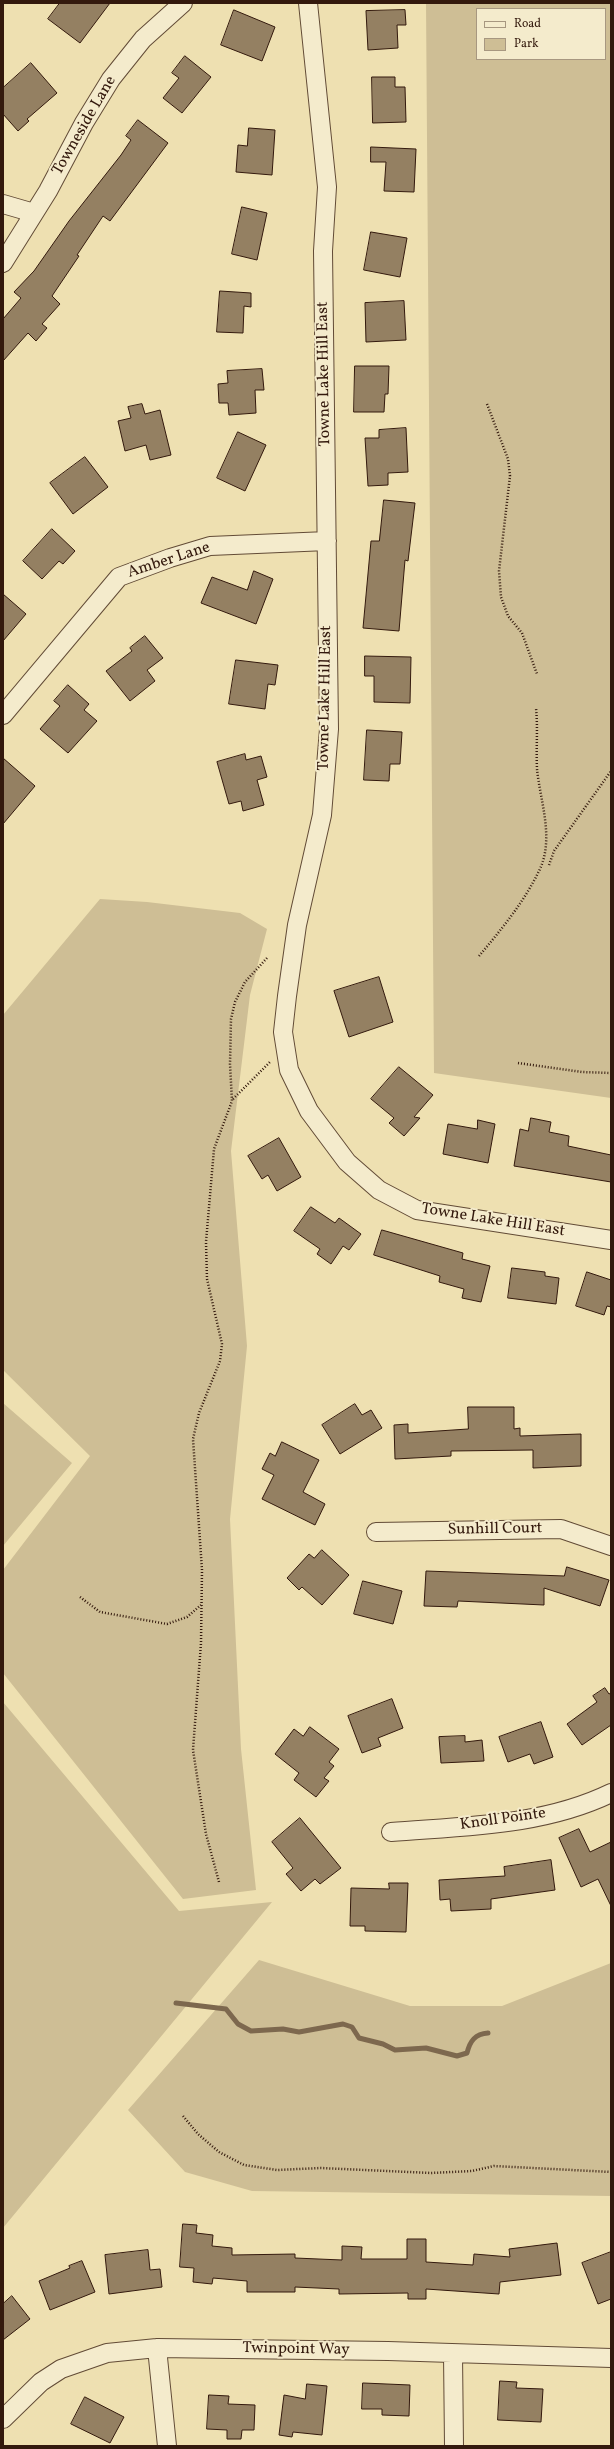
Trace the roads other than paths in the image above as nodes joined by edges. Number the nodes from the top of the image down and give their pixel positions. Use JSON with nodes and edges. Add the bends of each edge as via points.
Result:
{"nodes":[{"id":1,"x":183,"y":3,"type":"edge"},
{"id":2,"x":308,"y":3,"type":"edge"},
{"id":3,"x":3,"y":204,"type":"edge"},
{"id":4,"x":34,"y":213,"type":"junction"},
{"id":5,"x":3,"y":263,"type":"edge"},
{"id":6,"x":327,"y":540,"type":"junction"},
{"id":7,"x":3,"y":715,"type":"edge"},
{"id":8,"x":611,"y":1240,"type":"edge"},
{"id":9,"x":376,"y":1532,"type":"dead end"},
{"id":10,"x":611,"y":1546,"type":"edge"},
{"id":11,"x":611,"y":1793,"type":"edge"},
{"id":12,"x":391,"y":1832,"type":"dead end"},
{"id":13,"x":157,"y":2348,"type":"junction"},
{"id":14,"x":453,"y":2354,"type":"junction"},
{"id":15,"x":611,"y":2358,"type":"edge"},
{"id":16,"x":3,"y":2419,"type":"edge"},
{"id":17,"x":167,"y":2446,"type":"edge"},
{"id":18,"x":454,"y":2446,"type":"edge"}],
"edges":[{"from":1,"to":4,"type":"street","name":"Towneside Lane","via":[[144,39],[110,79]]},
{"from":2,"to":6,"type":"street","name":"Towne Lake Hill East","via":[[327,187],[323,251]]},
{"from":3,"to":4,"type":"street"},
{"from":4,"to":5,"type":"street","name":"Towneside Lane"},
{"from":6,"to":7,"type":"street","name":"Amber Lane","via":[[210,546],[120,577]]},
{"from":6,"to":8,"type":"street","name":"Towne Lake Hill East","via":[[329,730],[322,815],[298,925],[287,996],[283,1032],[289,1070],[309,1111],[347,1162],[379,1190],[417,1210]]},
{"from":9,"to":10,"type":"street","name":"Sunhill Court","via":[[561,1529]]},
{"from":11,"to":12,"type":"street","name":"Knoll Pointe","via":[[585,1806],[519,1821]]},
{"from":13,"to":14,"type":"street","name":"Twinpoint Way"},
{"from":13,"to":16,"type":"street","name":"Twinpoint Way","via":[[107,2353],[61,2369],[41,2382]]},
{"from":13,"to":17,"type":"street"},
{"from":14,"to":15,"type":"street","name":"Twinpoint Way"},
{"from":14,"to":18,"type":"street"}]}
